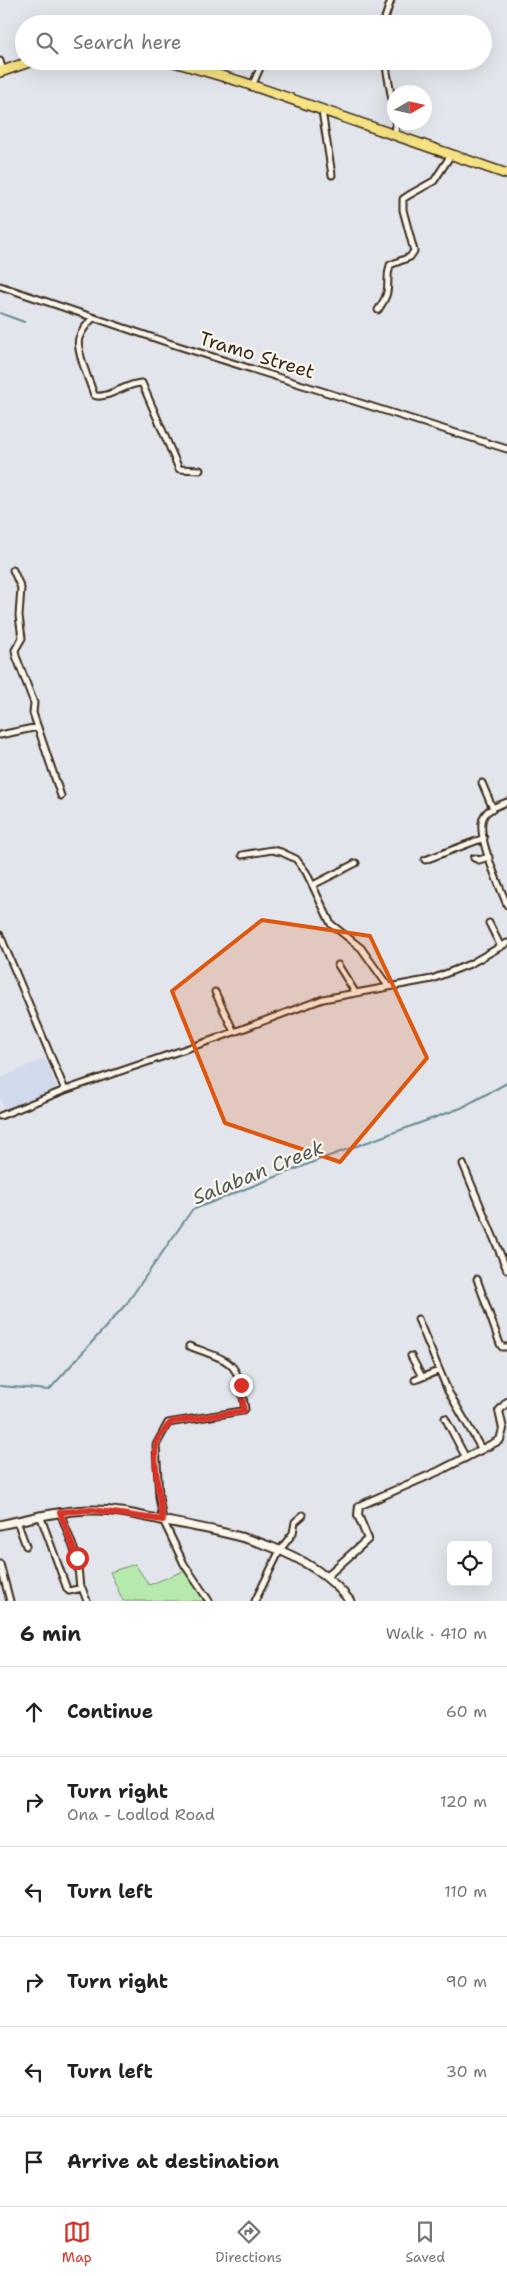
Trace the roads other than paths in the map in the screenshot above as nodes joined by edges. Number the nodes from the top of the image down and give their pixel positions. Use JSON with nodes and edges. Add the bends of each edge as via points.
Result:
{"nodes":[{"id":1,"x":391,"y":0,"type":"edge"},
{"id":2,"x":386,"y":15,"type":"edge"},
{"id":3,"x":0,"y":61,"type":"edge"},
{"id":4,"x":15,"y":67,"type":"edge"},
{"id":5,"x":200,"y":70,"type":"edge"},
{"id":6,"x":259,"y":70,"type":"edge"},
{"id":7,"x":386,"y":70,"type":"edge"},
{"id":8,"x":1,"y":72,"type":"edge"},
{"id":9,"x":389,"y":85,"type":"edge"},
{"id":10,"x":252,"y":86,"type":"junction"},
{"id":11,"x":322,"y":111,"type":"junction"},
{"id":12,"x":395,"y":130,"type":"edge"},
{"id":13,"x":395,"y":135,"type":"junction"},
{"id":14,"x":451,"y":155,"type":"junction"},
{"id":15,"x":332,"y":174,"type":"dead end"},
{"id":16,"x":507,"y":174,"type":"edge"},
{"id":17,"x":0,"y":286,"type":"edge"},
{"id":18,"x":378,"y":310,"type":"dead end"},
{"id":19,"x":93,"y":318,"type":"junction"},
{"id":20,"x":507,"y":449,"type":"edge"},
{"id":21,"x":200,"y":470,"type":"dead end"},
{"id":22,"x":13,"y":570,"type":"dead end"},
{"id":23,"x":38,"y":727,"type":"junction"},
{"id":24,"x":1,"y":732,"type":"edge"},
{"id":25,"x":482,"y":783,"type":"dead end"},
{"id":26,"x":61,"y":796,"type":"dead end"},
{"id":27,"x":507,"y":802,"type":"edge"},
{"id":28,"x":493,"y":809,"type":"junction"},
{"id":29,"x":484,"y":838,"type":"junction"},
{"id":30,"x":242,"y":855,"type":"dead end"},
{"id":31,"x":489,"y":857,"type":"junction"},
{"id":32,"x":474,"y":858,"type":"dead end"},
{"id":33,"x":425,"y":860,"type":"dead end"},
{"id":34,"x":356,"y":863,"type":"dead end"},
{"id":35,"x":313,"y":885,"type":"junction"},
{"id":36,"x":507,"y":903,"type":"edge"},
{"id":37,"x":489,"y":923,"type":"dead end"},
{"id":38,"x":0,"y":935,"type":"edge"},
{"id":39,"x":507,"y":943,"type":"edge"},
{"id":40,"x":501,"y":947,"type":"junction"},
{"id":41,"x":338,"y":965,"type":"dead end"},
{"id":42,"x":388,"y":986,"type":"junction"},
{"id":43,"x":215,"y":992,"type":"dead end"},
{"id":44,"x":355,"y":992,"type":"junction"},
{"id":45,"x":234,"y":1032,"type":"junction"},
{"id":46,"x":65,"y":1090,"type":"junction"},
{"id":47,"x":0,"y":1116,"type":"edge"},
{"id":48,"x":463,"y":1164,"type":"dead end"},
{"id":49,"x":507,"y":1270,"type":"edge"},
{"id":50,"x":477,"y":1278,"type":"dead end"},
{"id":51,"x":418,"y":1319,"type":"dead end"},
{"id":52,"x":189,"y":1346,"type":"dead end"},
{"id":53,"x":507,"y":1346,"type":"edge"},
{"id":54,"x":411,"y":1356,"type":"dead end"},
{"id":55,"x":438,"y":1371,"type":"junction"},
{"id":56,"x":422,"y":1377,"type":"junction"},
{"id":57,"x":415,"y":1380,"type":"dead end"},
{"id":58,"x":507,"y":1402,"type":"edge"},
{"id":59,"x":446,"y":1418,"type":"dead end"},
{"id":60,"x":482,"y":1450,"type":"junction"},
{"id":61,"x":466,"y":1458,"type":"junction"},
{"id":62,"x":60,"y":1512,"type":"junction"},
{"id":63,"x":40,"y":1515,"type":"junction"},
{"id":64,"x":303,"y":1515,"type":"dead end"},
{"id":65,"x":17,"y":1520,"type":"junction"},
{"id":66,"x":163,"y":1520,"type":"junction"},
{"id":67,"x":0,"y":1524,"type":"edge"},
{"id":68,"x":26,"y":1546,"type":"dead end"},
{"id":69,"x":280,"y":1550,"type":"junction"},
{"id":70,"x":0,"y":1564,"type":"edge"},
{"id":71,"x":327,"y":1576,"type":"junction"},
{"id":72,"x":80,"y":1588,"type":"junction"},
{"id":73,"x":10,"y":1601,"type":"edge"},
{"id":74,"x":88,"y":1601,"type":"edge"},
{"id":75,"x":208,"y":1601,"type":"edge"},
{"id":76,"x":255,"y":1601,"type":"edge"},
{"id":77,"x":350,"y":1601,"type":"edge"}],
"edges":[{"from":1,"to":2,"type":"street"},
{"from":3,"to":8,"type":"street"},
{"from":4,"to":8,"type":"highway"},
{"from":5,"to":10,"type":"highway"},
{"from":6,"to":10,"type":"street"},
{"from":7,"to":9,"type":"street"},
{"from":10,"to":11,"type":"highway"},
{"from":11,"to":13,"type":"highway"},
{"from":11,"to":15,"type":"street"},
{"from":12,"to":13,"type":"street"},
{"from":13,"to":14,"type":"highway"},
{"from":14,"to":16,"type":"highway"},
{"from":14,"to":18,"type":"street","via":[[434,181],[408,194],[403,200],[414,251],[390,265],[389,290]]},
{"from":17,"to":19,"type":"street","name":"Tramo Street"},
{"from":19,"to":20,"type":"street","name":"Tramo Street"},
{"from":19,"to":21,"type":"street","via":[[80,334],[78,349],[94,395],[101,397],[142,383],[179,469]]},
{"from":22,"to":23,"type":"street","via":[[21,588],[19,616],[22,638],[15,650],[34,703],[33,713]]},
{"from":23,"to":24,"type":"street"},
{"from":23,"to":26,"type":"street"},
{"from":25,"to":28,"type":"street"},
{"from":27,"to":28,"type":"street"},
{"from":28,"to":29,"type":"street","via":[[483,817]]},
{"from":29,"to":31,"type":"street"},
{"from":29,"to":33,"type":"street"},
{"from":30,"to":35,"type":"street","via":[[272,850],[282,852],[300,864]]},
{"from":31,"to":32,"type":"street"},
{"from":31,"to":36,"type":"street"},
{"from":34,"to":35,"type":"street"},
{"from":35,"to":42,"type":"street","via":[[331,924],[361,948]]},
{"from":37,"to":40,"type":"street"},
{"from":38,"to":46,"type":"street"},
{"from":39,"to":40,"type":"street"},
{"from":40,"to":42,"type":"street","via":[[432,979]]},
{"from":41,"to":44,"type":"street"},
{"from":42,"to":44,"type":"street"},
{"from":43,"to":45,"type":"street"},
{"from":44,"to":45,"type":"street","via":[[323,999]]},
{"from":45,"to":46,"type":"street"},
{"from":46,"to":47,"type":"street"},
{"from":48,"to":49,"type":"street"},
{"from":50,"to":53,"type":"street","via":[[500,1344]]},
{"from":51,"to":55,"type":"street"},
{"from":52,"to":66,"type":"street","via":[[230,1363],[239,1378],[245,1410],[167,1425],[156,1445]]},
{"from":54,"to":56,"type":"street"},
{"from":55,"to":56,"type":"street"},
{"from":55,"to":60,"type":"street"},
{"from":56,"to":57,"type":"street"},
{"from":58,"to":60,"type":"street","via":[[499,1414],[503,1435]]},
{"from":59,"to":61,"type":"street"},
{"from":60,"to":61,"type":"street"},
{"from":61,"to":71,"type":"street","via":[[359,1506],[358,1516],[368,1539]]},
{"from":62,"to":63,"type":"main road"},
{"from":62,"to":66,"type":"main road","via":[[92,1510]]},
{"from":62,"to":72,"type":"street","via":[[77,1558]]},
{"from":63,"to":65,"type":"main road"},
{"from":63,"to":72,"type":"street","via":[[67,1589]]},
{"from":64,"to":69,"type":"street","via":[[295,1522],[293,1534]]},
{"from":65,"to":67,"type":"main road"},
{"from":65,"to":68,"type":"street"},
{"from":66,"to":69,"type":"main road","via":[[253,1540]]},
{"from":66,"to":75,"type":"street","via":[[184,1564]]},
{"from":69,"to":71,"type":"main road"},
{"from":69,"to":76,"type":"street"},
{"from":70,"to":73,"type":"street"},
{"from":71,"to":77,"type":"main road"},
{"from":72,"to":74,"type":"street"}]}
